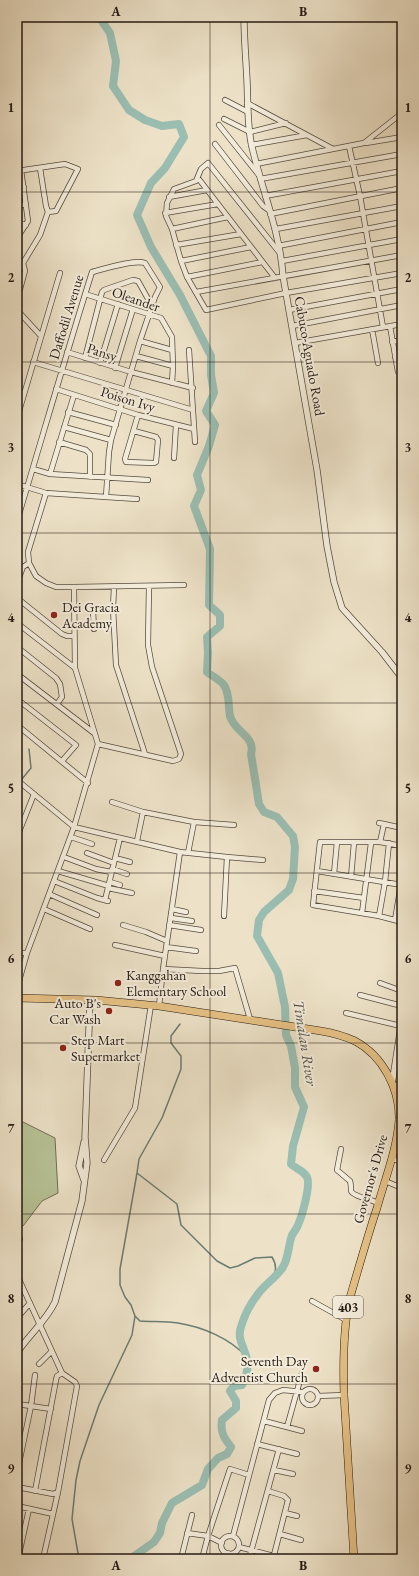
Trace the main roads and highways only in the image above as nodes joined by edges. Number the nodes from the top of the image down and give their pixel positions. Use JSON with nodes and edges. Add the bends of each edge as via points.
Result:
{"nodes":[{"id":1,"x":17,"y":998,"type":"edge"},
{"id":2,"x":393,"y":1085,"type":"junction"},
{"id":3,"x":402,"y":1085,"type":"edge"},
{"id":4,"x":399,"y":1144,"type":"edge"},
{"id":5,"x":354,"y":1559,"type":"edge"}],
"edges":[{"from":1,"to":2,"type":"main road","name":"Governor's Drive","number":"403","via":[[152,1005],[332,1033],[356,1042],[369,1051]]},
{"from":2,"to":3,"type":"main road"},
{"from":2,"to":4,"type":"main road","name":"Governor's Drive","number":"403","via":[[399,1113]]},
{"from":4,"to":5,"type":"main road","name":"Governor's Drive","number":"403","via":[[391,1159],[378,1202],[349,1301],[346,1320],[343,1369]]}]}
